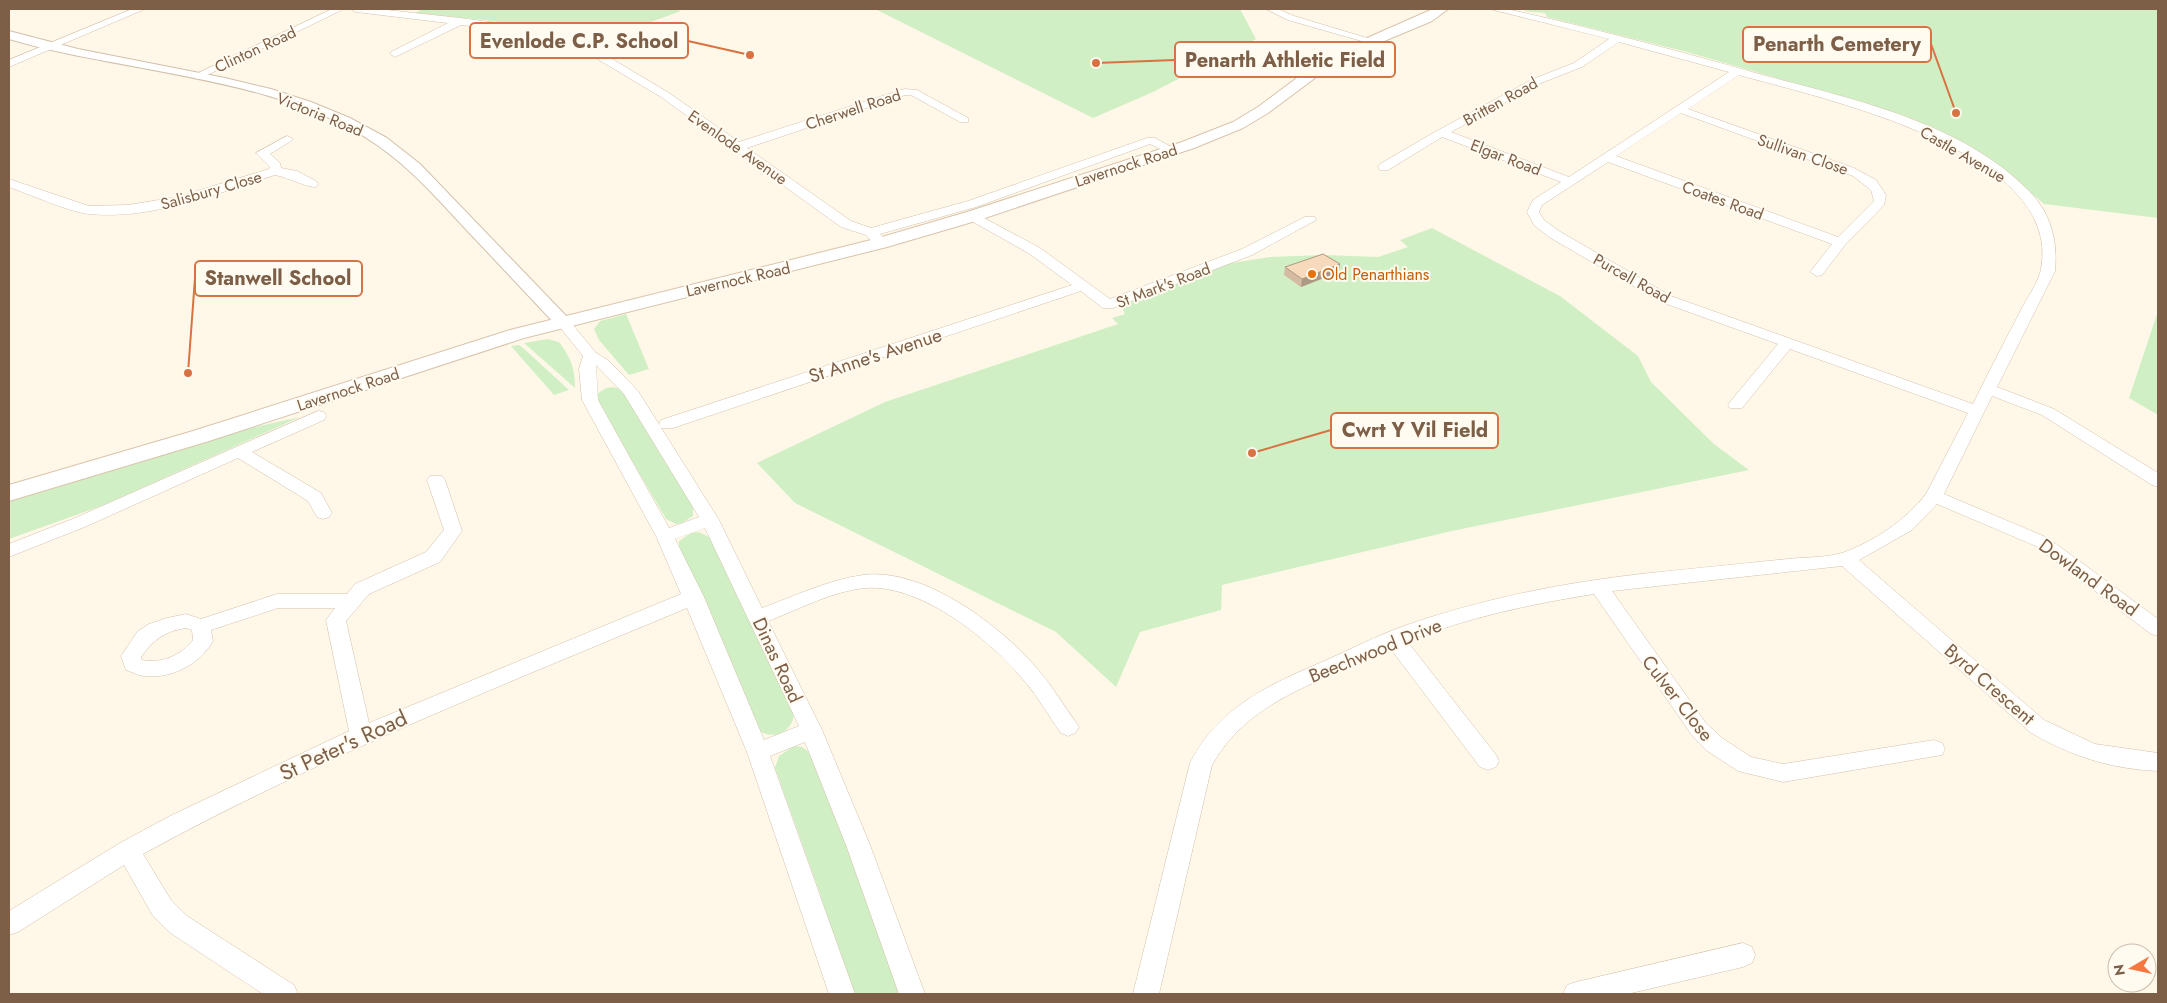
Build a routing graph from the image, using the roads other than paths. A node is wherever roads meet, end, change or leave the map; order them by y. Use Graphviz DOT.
graph roads {
  1 [pos="140,9"];
  2 [pos="339,9"];
  3 [pos="356,9"];
  4 [pos="1271,9"];
  5 [pos="1442,9"];
  6 [pos="1495,9"];
  7 [pos="460,21"];
  8 [pos="9,35"];
  9 [pos="1617,38"];
  10 [pos="1372,41"];
  11 [pos="52,47"];
  12 [pos="395,54"];
  13 [pos="9,64"];
  14 [pos="1738,71"];
  15 [pos="197,76"];
  16 [pos="1679,109"];
  17 [pos="964,120"];
  18 [pos="1442,133"];
  19 [pos="287,139"];
  20 [pos="737,147"];
  21 [pos="1171,150"];
  22 [pos="1606,157"];
  23 [pos="1384,167"];
  24 [pos="274,172"];
  25 [pos="1569,181"];
  26 [pos="9,183"];
  27 [pos="312,184"];
  28 [pos="973,216"];
  29 [pos="1310,220"];
  30 [pos="876,238"];
  31 [pos="1840,242"];
  32 [pos="1816,272"];
  33 [pos="1083,286"];
  34 [pos="562,321"];
  35 [pos="1786,344"];
  36 [pos="590,356"];
  37 [pos="620,378"];
  38 [pos="1988,389"];
  39 [pos="588,390"];
  40 [pos="1736,405"];
  41 [pos="1977,411"];
  42 [pos="318,416"];
  43 [pos="668,424"];
  44 [pos="239,451"];
  45 [pos="436,480"];
  46 [pos="2158,482"];
  47 [pos="9,492"];
  48 [pos="1934,496"];
  49 [pos="323,513"];
  50 [pos="710,520"];
  51 [pos="665,536"];
  52 [pos="9,551"];
  53 [pos="1846,559"];
  54 [pos="1598,586"];
  55 [pos="694,597"];
  56 [pos="352,601"];
  57 [pos="758,617"];
  58 [pos="201,626"];
  59 [pos="2158,629"];
  60 [pos="1394,638"];
  61 [pos="1068,727"];
  62 [pos="811,730"];
  63 [pos="361,734"];
  64 [pos="1934,749"];
  65 [pos="758,752"];
  66 [pos="1488,761"];
  67 [pos="2158,762"];
  68 [pos="128,850"];
  69 [pos="9,924"];
  70 [pos="1743,956"];
  71 [pos="1152,993"];
  72 [pos="285,994"];
  73 [pos="842,994"];
  74 [pos="912,994"];
  75 [pos="1576,994"];
  1 -- 11 [label="street"];
  2 -- 15 [label="street, Clinton Road"];
  3 -- 7 [label="street, Evenlode Avenue"];
  4 -- 10 [label="street"];
  5 -- 10 [label="main road, Lavernock Road"];
  6 -- 9 [label="street, Castle Avenue"];
  7 -- 12 [label="street"];
  7 -- 20 [label="street, Evenlode Avenue"];
  8 -- 11 [label="street, Victoria Road"];
  9 -- 14 [label="street, Castle Avenue"];
  9 -- 18 [label="street, Britten Road"];
  10 -- 21 [label="main road, Lavernock Road"];
  11 -- 13 [label="street"];
  11 -- 15 [label="street, Victoria Road"];
  14 -- 16 [label="street, Purcell Road"];
  14 -- 38 [label="street, Castle Avenue"];
  15 -- 34 [label="street, Victoria Road"];
  16 -- 22 [label="street, Purcell Road"];
  16 -- 31 [label="street, Sullivan Close"];
  17 -- 20 [label="street, Cherwell Road"];
  18 -- 23 [label="street, Britten Road"];
  18 -- 25 [label="street, Elgar Road"];
  19 -- 24 [label="street, Salisbury Close"];
  20 -- 30 [label="street, Evenlode Avenue"];
  21 -- 28 [label="main road, Lavernock Road"];
  21 -- 30 [label="street"];
  22 -- 25 [label="street, Purcell Road"];
  22 -- 31 [label="street, Coates Road"];
  24 -- 26 [label="street, Salisbury Close"];
  24 -- 27 [label="street, Salisbury Close"];
  25 -- 35 [label="street, Purcell Road"];
  28 -- 30 [label="main road, Lavernock Road"];
  28 -- 33 [label="street, St Mark's Road"];
  29 -- 33 [label="street, St Mark's Road"];
  30 -- 34 [label="main road, Lavernock Road"];
  31 -- 32 [label="street, Sullivan Close"];
  33 -- 43 [label="street, St Anne's Avenue"];
  34 -- 36 [label="street, Dinas Road"];
  34 -- 47 [label="main road, Lavernock Road"];
  35 -- 40 [label="street"];
  35 -- 41 [label="street, Purcell Road"];
  36 -- 37 [label="street, Dinas Road"];
  36 -- 39 [label="street"];
  37 -- 39 [label="street"];
  37 -- 50 [label="street, Dinas Road"];
  38 -- 41 [label="street, Castle Avenue"];
  38 -- 46 [label="street"];
  39 -- 51 [label="street"];
  41 -- 48 [label="street, Castle Avenue"];
  42 -- 44 [label="street, Lavernock Road"];
  44 -- 49 [label="street"];
  44 -- 52 [label="street, Lavernock Road"];
  45 -- 56 [label="street"];
  48 -- 53 [label="street, Castle Avenue"];
  48 -- 59 [label="street, Dowland Road"];
  50 -- 51 [label="street"];
  50 -- 57 [label="street, Dinas Road"];
  51 -- 55 [label="street"];
  53 -- 54 [label="street, Beechwood Drive"];
  53 -- 67 [label="street, Byrd Crescent"];
  54 -- 60 [label="street, Beechwood Drive"];
  54 -- 64 [label="street, Culver Close"];
  55 -- 63 [label="street, St Peter's Road"];
  55 -- 65 [label="street"];
  56 -- 58 [label="street"];
  56 -- 63 [label="street"];
  57 -- 61 [label="street"];
  57 -- 62 [label="street, Dinas Road"];
  60 -- 66 [label="street"];
  60 -- 71 [label="street, Beechwood Drive"];
  62 -- 65 [label="street"];
  62 -- 74 [label="street, Dinas Road"];
  63 -- 68 [label="street, St Peter's Road"];
  65 -- 73 [label="street"];
  68 -- 69 [label="street, St Peter's Road"];
  68 -- 72 [label="street"];
  70 -- 75 [label="street"];
}
